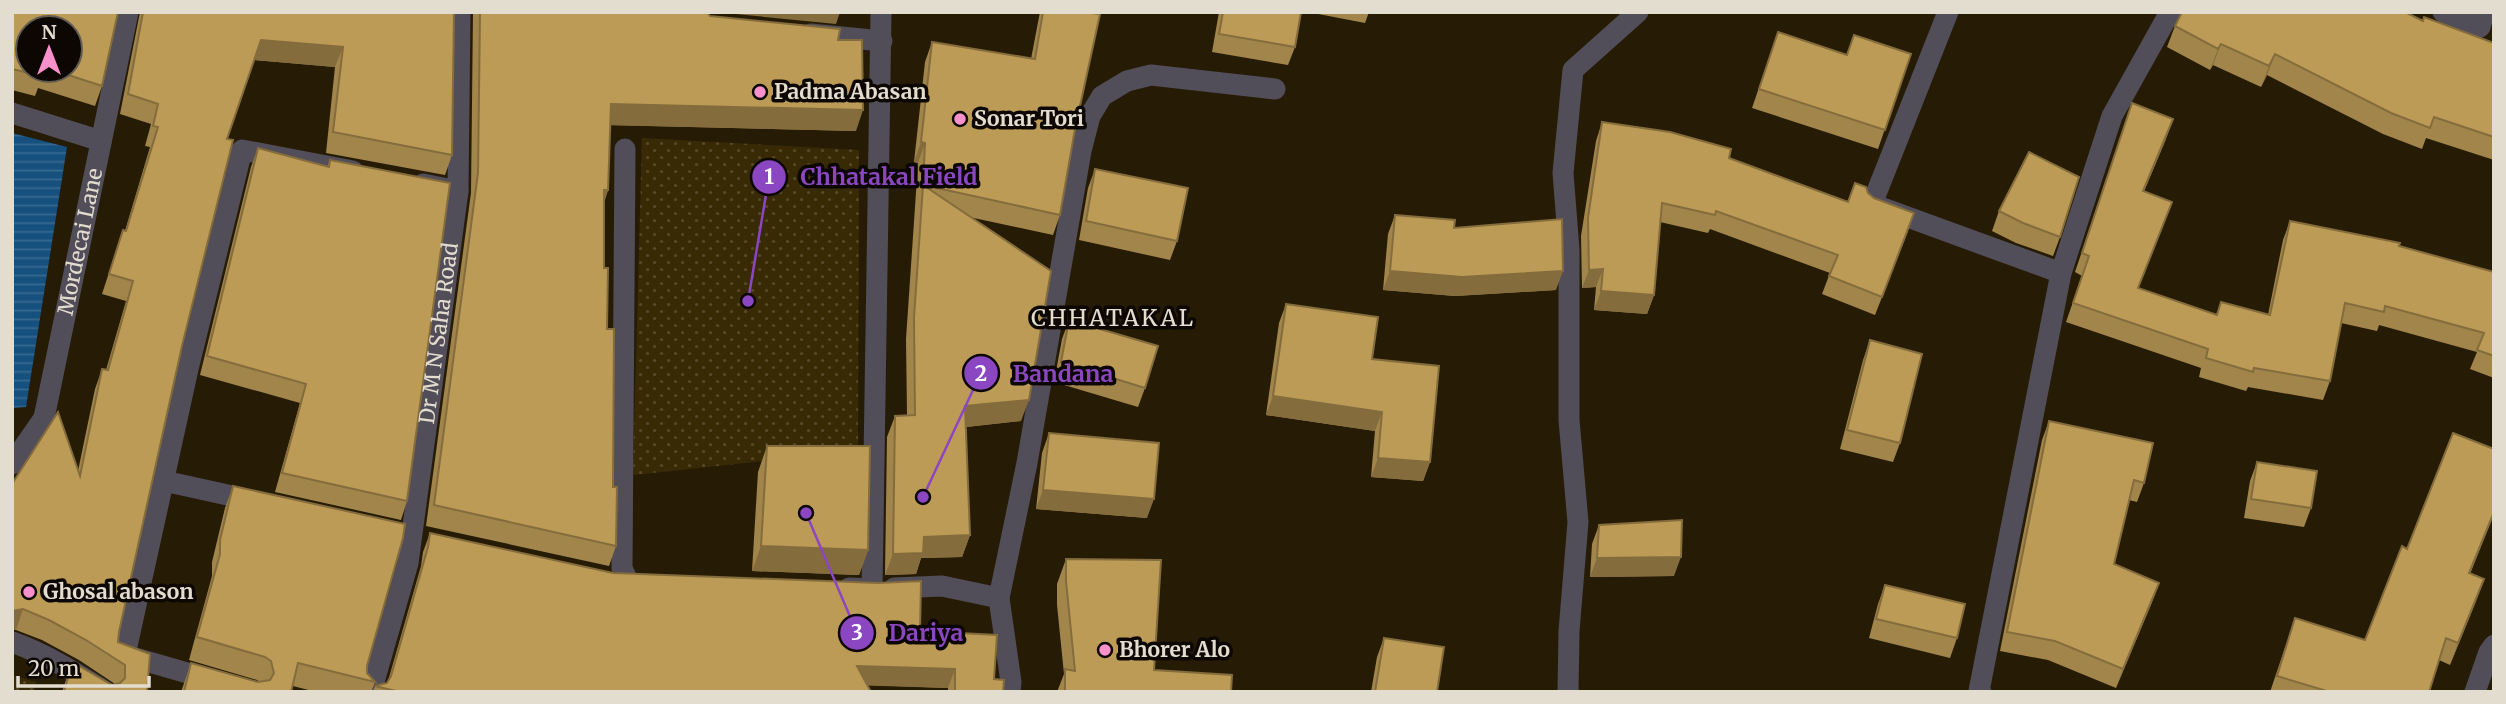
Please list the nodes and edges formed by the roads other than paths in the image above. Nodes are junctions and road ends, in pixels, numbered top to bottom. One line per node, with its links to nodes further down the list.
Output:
1 (128, 12): 13 (street, Mordecai Lane)
2 (460, 12): 17 (street, Dr M N Saha Road)
3 (881, 12): 10 (street)
4 (1638, 12): 35 (street)
5 (1948, 12): 18 (street)
6 (2169, 12): 18 (street)
7 (2443, 12): 8 (street)
8 (2486, 24)
9 (790, 33): 10 (street)
10 (882, 41): 27 (street)
11 (1275, 89): 28 (street)
12 (12, 113): 13 (street)
13 (101, 141): 19 (street, Mordecai Lane)
14 (625, 149): 25 (street)
15 (377, 176): 20 (street)
16 (404, 181): 17 (street)
17 (458, 191): 23 (street, Dr M N Saha Road)
18 (2061, 273): 36 (street)
19 (12, 464)
20 (164, 481): 21 (street); 32 (street)
21 (269, 504)
22 (386, 529): 23 (street)
23 (412, 535): 24 (street); 33 (street, Dr M N Saha Road)
24 (438, 541)
25 (654, 580)
26 (831, 588): 27 (street)
27 (872, 589): 28 (street)
28 (999, 598): 34 (street)
29 (12, 642): 31 (street)
30 (2494, 645): 37 (street)
31 (106, 692)
32 (253, 692)
33 (371, 692)
34 (1010, 692)
35 (1568, 692)
36 (1981, 692)
37 (2475, 692)

